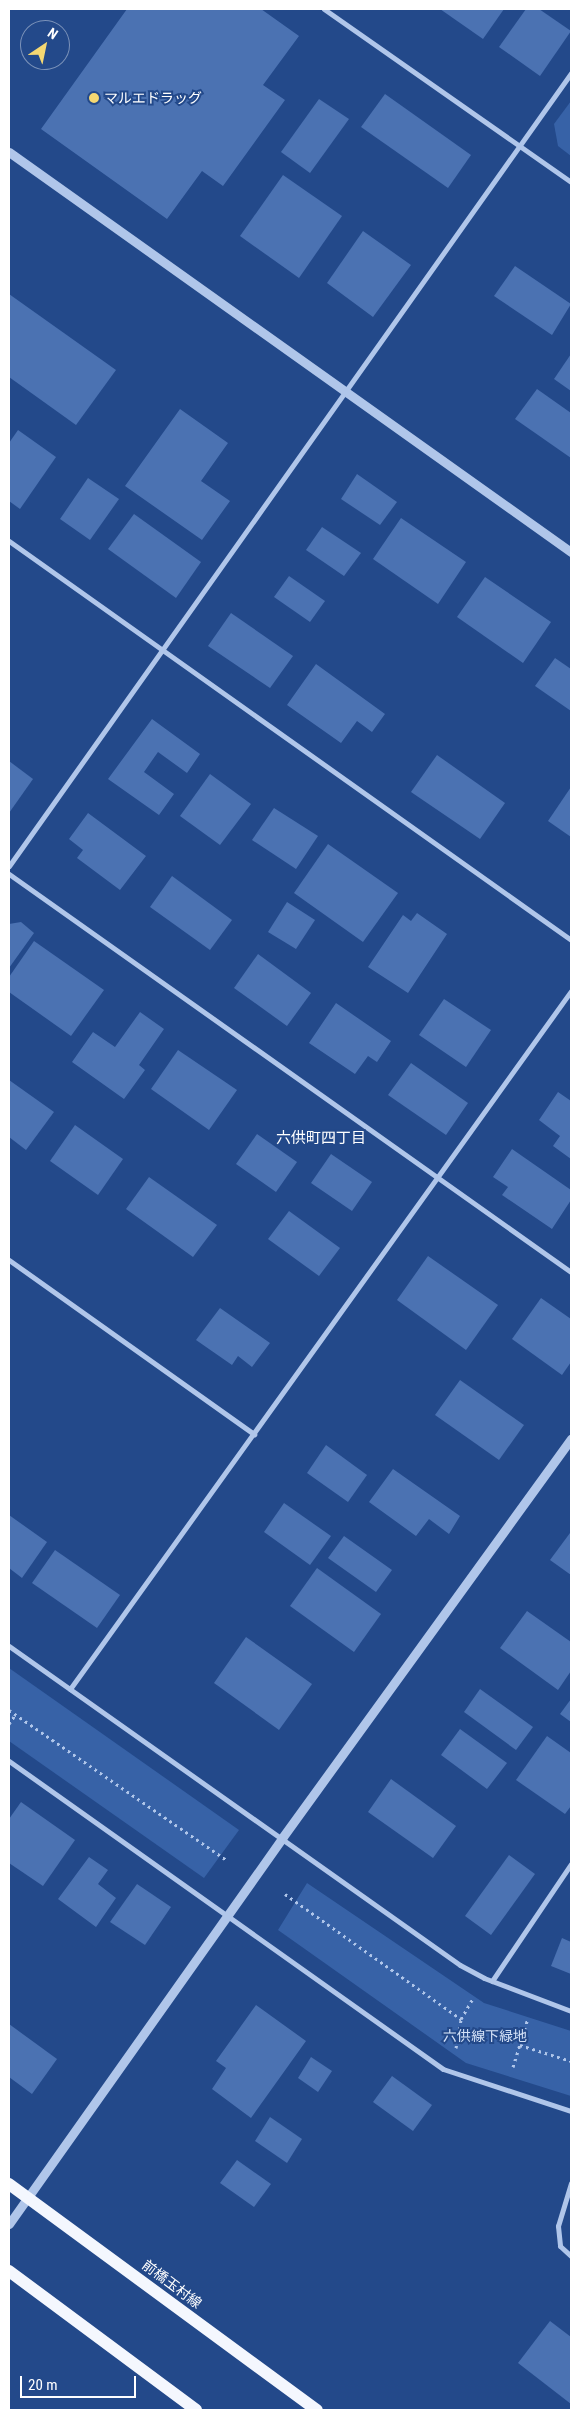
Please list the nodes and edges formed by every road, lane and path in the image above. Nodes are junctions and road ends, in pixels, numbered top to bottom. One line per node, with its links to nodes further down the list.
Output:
1 (324, 9): 3 (street)
2 (571, 73): 3 (street)
3 (520, 146): 5 (street); 6 (street)
4 (9, 152): 6 (street)
5 (571, 182)
6 (345, 391): 8 (street); 9 (street)
7 (9, 541): 9 (street)
8 (571, 552)
9 (162, 649): 10 (street); 12 (street)
10 (9, 866)
11 (9, 874): 14 (street)
12 (571, 940)
13 (571, 991): 14 (street)
14 (438, 1178): 16 (street); 17 (street)
15 (9, 1260): 17 (street)
16 (571, 1272)
17 (254, 1434): 20 (street)
18 (571, 1439): 25 (street)
19 (9, 1646): 20 (street)
20 (70, 1689): 25 (street)
21 (9, 1710): 22 (path)
22 (15, 1715): 23 (path); 26 (path)
23 (9, 1724)
24 (9, 1761): 29 (street)
25 (282, 1838): 29 (street); 30 (street)
26 (228, 1861)
27 (571, 1864): 31 (street)
28 (285, 1894): 34 (path)
29 (226, 1915): 37 (street); 42 (street)
30 (484, 1978): 31 (street); 34 (path)
31 (492, 1981): 32 (street)
32 (534, 1999): 33 (street); 35 (path)
33 (571, 2011)
34 (461, 2019): 37 (path)
35 (520, 2045): 36 (path); 38 (path)
36 (571, 2061)
37 (451, 2072): 38 (street)
38 (506, 2090): 39 (street)
39 (571, 2111)
40 (9, 2184): 42 (main road, 前橋玉村線)
41 (571, 2184): 44 (street)
42 (28, 2199): 43 (street); 47 (main road, 前橋玉村線)
43 (9, 2224)
44 (571, 2256)
45 (9, 2271): 46 (main road)
46 (196, 2410)
47 (317, 2410)

